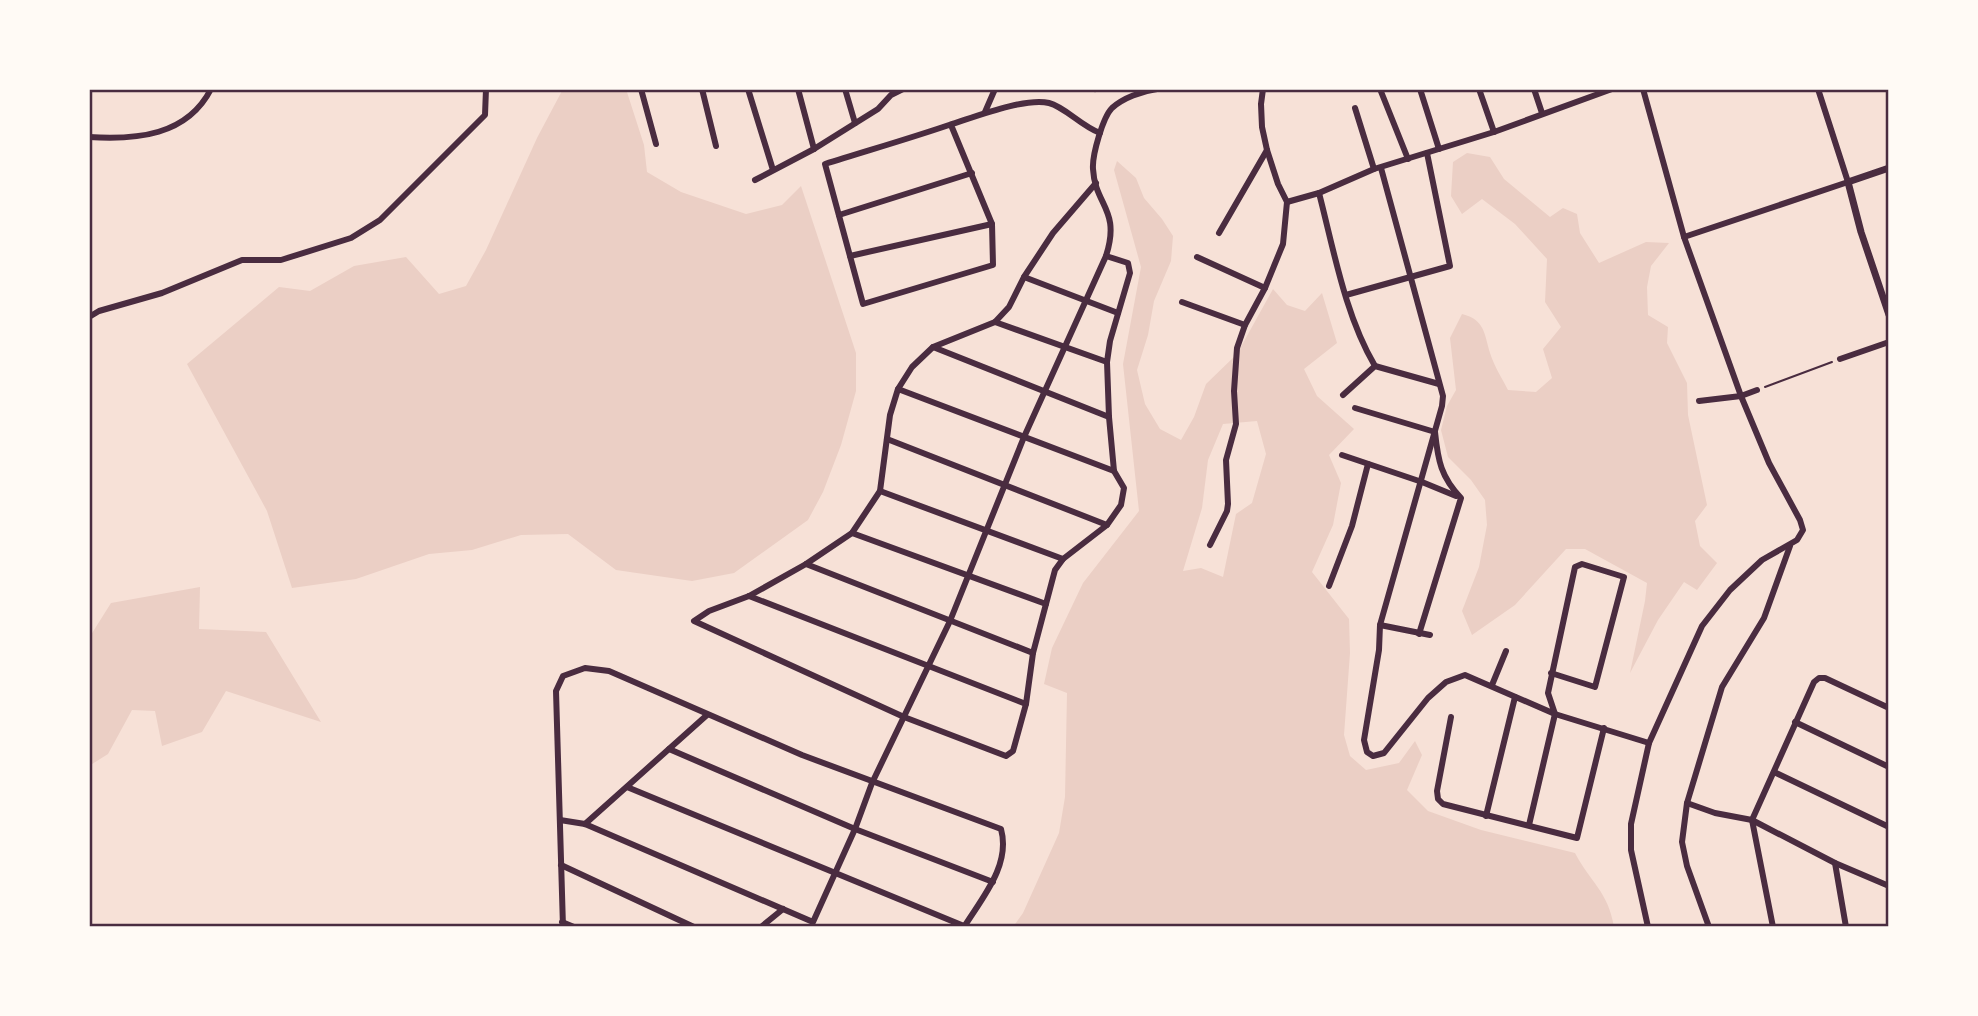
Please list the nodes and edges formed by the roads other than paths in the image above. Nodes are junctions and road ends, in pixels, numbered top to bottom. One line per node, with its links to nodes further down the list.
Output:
1 (211, 89): 31 (street)
2 (486, 89): 62 (street)
3 (641, 89): 32 (street)
4 (702, 89): 33 (street)
5 (748, 89): 41 (street)
6 (798, 89): 34 (street)
7 (845, 89): 27 (street)
8 (903, 89): 20 (street)
9 (995, 89): 25 (street)
10 (1157, 89): 30 (street)
11 (1263, 89): 36 (street)
12 (1380, 89): 38 (street)
13 (1420, 89): 35 (street)
14 (1479, 89): 29 (street)
15 (1534, 89): 26 (street)
16 (1582, 89): 21 (street)
17 (1612, 89): 21 (street)
18 (1643, 89): 51 (street)
19 (1818, 89): 44 (street)
20 (890, 92): 24 (street)
21 (1584, 99): 26 (street)
22 (875, 100): 24 (street)
23 (1355, 108): 40 (street)
24 (878, 109): 27 (street)
25 (985, 113): 28 (street); 30 (street)
26 (1542, 113): 29 (street)
27 (855, 123): 34 (street)
28 (951, 125): 42 (street); 48 (street)
29 (1494, 132): 35 (street)
30 (1100, 133): 45 (street)
31 (89, 137)
32 (656, 144)
33 (716, 146)
34 (814, 149): 41 (street)
35 (1439, 149): 37 (street)
36 (1267, 150): 47 (street); 50 (street)
37 (1427, 153): 38 (street); 55 (street)
38 (1408, 159): 40 (street)
39 (1889, 168): 44 (street)
40 (1377, 169): 46 (street); 55 (street)
41 (773, 170): 43 (street)
42 (972, 173): 48 (street); 49 (street)
43 (755, 180)
44 (1848, 182): 51 (street); 64 (street)
45 (1096, 183): 53 (street); 56 (street)
46 (1319, 193): 47 (street); 58 (street)
47 (1287, 202): 57 (street)
48 (839, 215): 52 (street)
49 (992, 224): 52 (street); 52 (street)
50 (1219, 233)
51 (1684, 237): 79 (street)
52 (850, 256)
53 (1106, 256): 59 (street); 63 (street)
54 (1197, 257): 57 (street)
55 (1410, 276): 58 (street); 74 (street)
56 (1024, 277): 59 (street); 66 (street)
57 (1265, 288): 67 (street)
58 (1346, 295): 73 (street)
59 (1085, 301): 63 (street); 70 (street)
60 (1182, 302): 67 (street)
61 (89, 308): 62 (street)
62 (99, 311): 65 (street)
63 (1118, 313): 72 (street)
64 (1889, 315)
65 (89, 317)
66 (995, 321): 69 (street); 70 (street)
67 (1245, 325): 96 (street)
68 (1889, 342): 71 (street)
69 (933, 347): 75 (street); 77 (street)
70 (1063, 347): 72 (street); 77 (street)
71 (1840, 359)
72 (1107, 362): 82 (street)
73 (1375, 366): 74 (street); 78 (street)
74 (1439, 384): 83 (street)
75 (898, 389): 84 (street); 85 (street)
76 (1757, 390): 79 (street)
77 (1044, 391): 82 (street); 84 (street)
78 (1343, 396)
79 (1741, 396): 80 (street); 97 (street)
80 (1699, 401)
81 (1355, 408): 83 (street)
82 (1109, 417): 88 (street)
83 (1435, 432): 89 (street); 92 (street)
84 (1024, 437): 88 (street); 90 (street)
85 (887, 439): 90 (street); 91 (street)
86 (1342, 455): 87 (street)
87 (1368, 464): 89 (street); 101 (street)
88 (1114, 471): 93 (street)
89 (1422, 482): 92 (street); 105 (street)
90 (1004, 484): 93 (street); 94 (street)
91 (880, 491): 94 (street); 95 (street)
92 (1461, 498): 106 (street)
93 (1108, 525): 98 (street)
94 (987, 530): 98 (street); 100 (street)
95 (852, 533): 99 (street); 100 (street)
96 (1210, 545)
97 (1790, 545): 122 (street); 128 (street)
98 (1063, 559): 103 (street)
99 (806, 564): 102 (street); 104 (street)
100 (969, 576): 103 (street); 104 (street)
101 (1329, 586)
102 (749, 596): 110 (street); 118 (street)
103 (1046, 604): 109 (street)
104 (950, 621): 109 (street); 110 (street)
105 (1380, 625): 106 (street); 112 (street)
106 (1419, 634): 107 (street)
107 (1430, 635)
108 (1506, 651): 112 (street)
109 (1033, 653): 114 (street)
110 (929, 665): 114 (street); 118 (street)
111 (1550, 673): 111 (street); 116 (street)
112 (1492, 685): 113 (street)
113 (1515, 697): 116 (street); 129 (street)
114 (1026, 704): 118 (street)
115 (1889, 708): 120 (street)
116 (1555, 714): 121 (street); 133 (street)
117 (707, 715): 123 (street); 126 (street); 130 (street)
118 (904, 717): 126 (street)
119 (1451, 717): 129 (street)
120 (1795, 722): 124 (street); 125 (street)
121 (1604, 728): 122 (street); 133 (street)
122 (1650, 743): 147 (street)
123 (669, 749): 127 (street); 135 (street)
124 (1889, 767)
125 (1774, 772): 131 (street); 134 (street)
126 (872, 783): 135 (street); 139 (street)
127 (627, 787): 132 (street); 138 (street)
128 (1687, 803): 131 (street); 148 (street)
129 (1486, 816): 133 (street)
130 (560, 820): 132 (street); 137 (street)
131 (1752, 820): 136 (street); 149 (street)
132 (585, 824): 141 (street)
133 (1529, 825)
134 (1889, 827)
135 (855, 829): 138 (street); 139 (street)
136 (1835, 863): 140 (street); 150 (street)
137 (561, 865): 142 (street); 145 (street)
138 (835, 873): 141 (street); 143 (street)
139 (992, 882): 143 (street)
140 (1889, 886)
141 (783, 909): 146 (street)
142 (563, 924): 144 (street)
143 (964, 926)
144 (574, 927)
145 (694, 927)
146 (761, 927)
147 (1648, 927)
148 (1709, 927)
149 (1773, 927)
150 (1846, 927)

